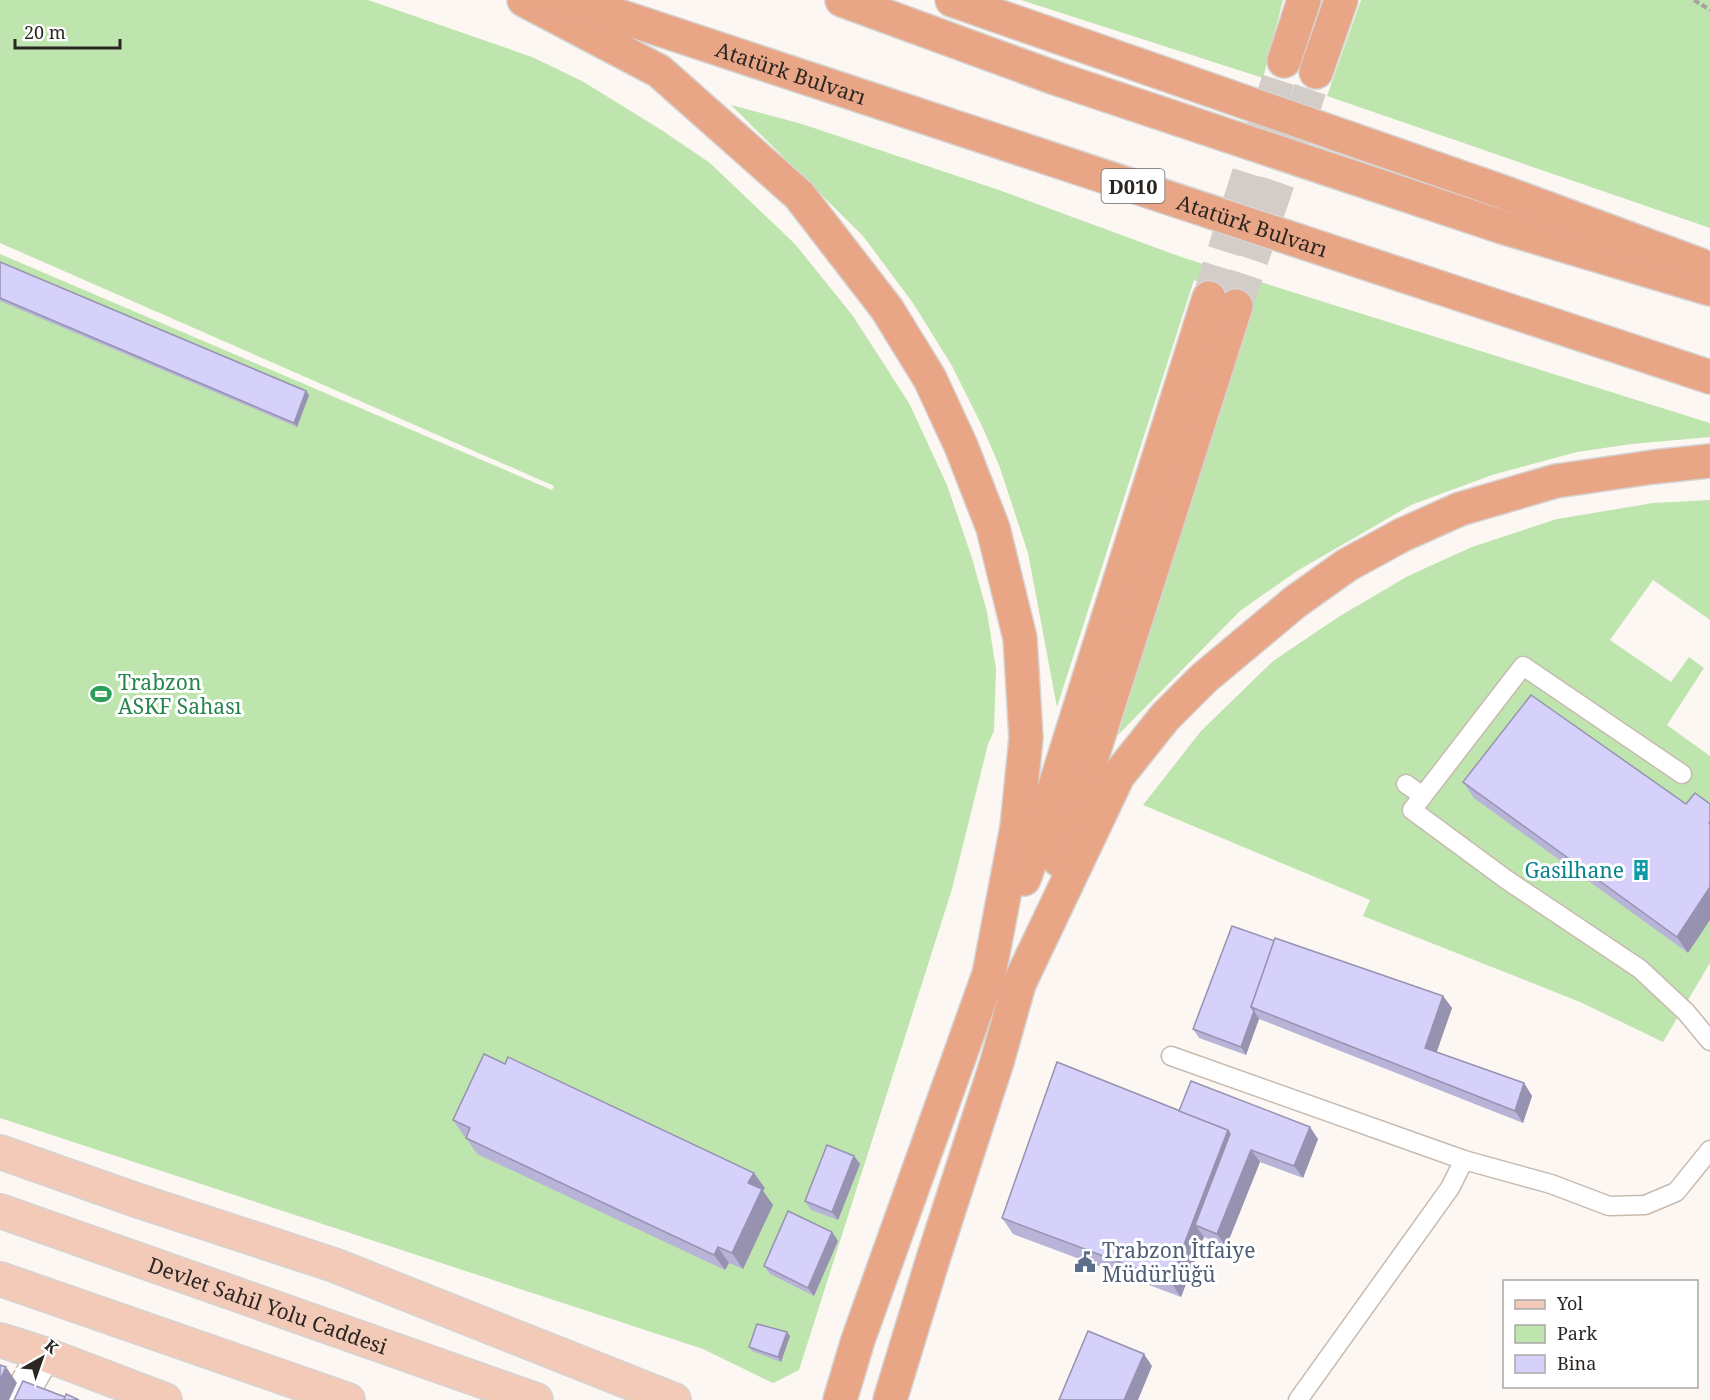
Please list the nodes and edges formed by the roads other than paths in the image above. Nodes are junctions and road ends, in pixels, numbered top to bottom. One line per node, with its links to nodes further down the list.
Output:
1 (524, 0): 17 (highway)
2 (554, 0): 12 (highway, Atatürk Bulvarı / D010)
3 (842, 0): 10 (highway)
4 (952, 0): 9 (highway)
5 (1304, 0): 7 (highway)
6 (1341, 0): 8 (highway)
7 (1284, 61)
8 (1316, 72)
9 (1710, 269)
10 (1710, 289)
11 (1223, 302): 17 (highway)
12 (1710, 377)
13 (1710, 461): 17 (highway)
14 (1682, 774): 16 (lane)
15 (1406, 784): 16 (lane)
16 (1423, 796): 18 (lane)
17 (1004, 979): 32 (highway); 33 (highway)
18 (1710, 1041)
19 (1171, 1056): 22 (lane)
20 (1710, 1150): 22 (lane)
21 (0, 1152): 31 (main road)
22 (1464, 1160): 34 (lane)
23 (0, 1211): 30 (main road, Devlet Sahil Yolu Caddesi)
24 (0, 1279): 29 (main road)
25 (0, 1340): 26 (main road)
26 (44, 1354): 27 (street); 28 (main road)
27 (18, 1400)
28 (165, 1400)
29 (348, 1400)
30 (536, 1400)
31 (674, 1400)
32 (840, 1400)
33 (890, 1400)
34 (1298, 1400)

